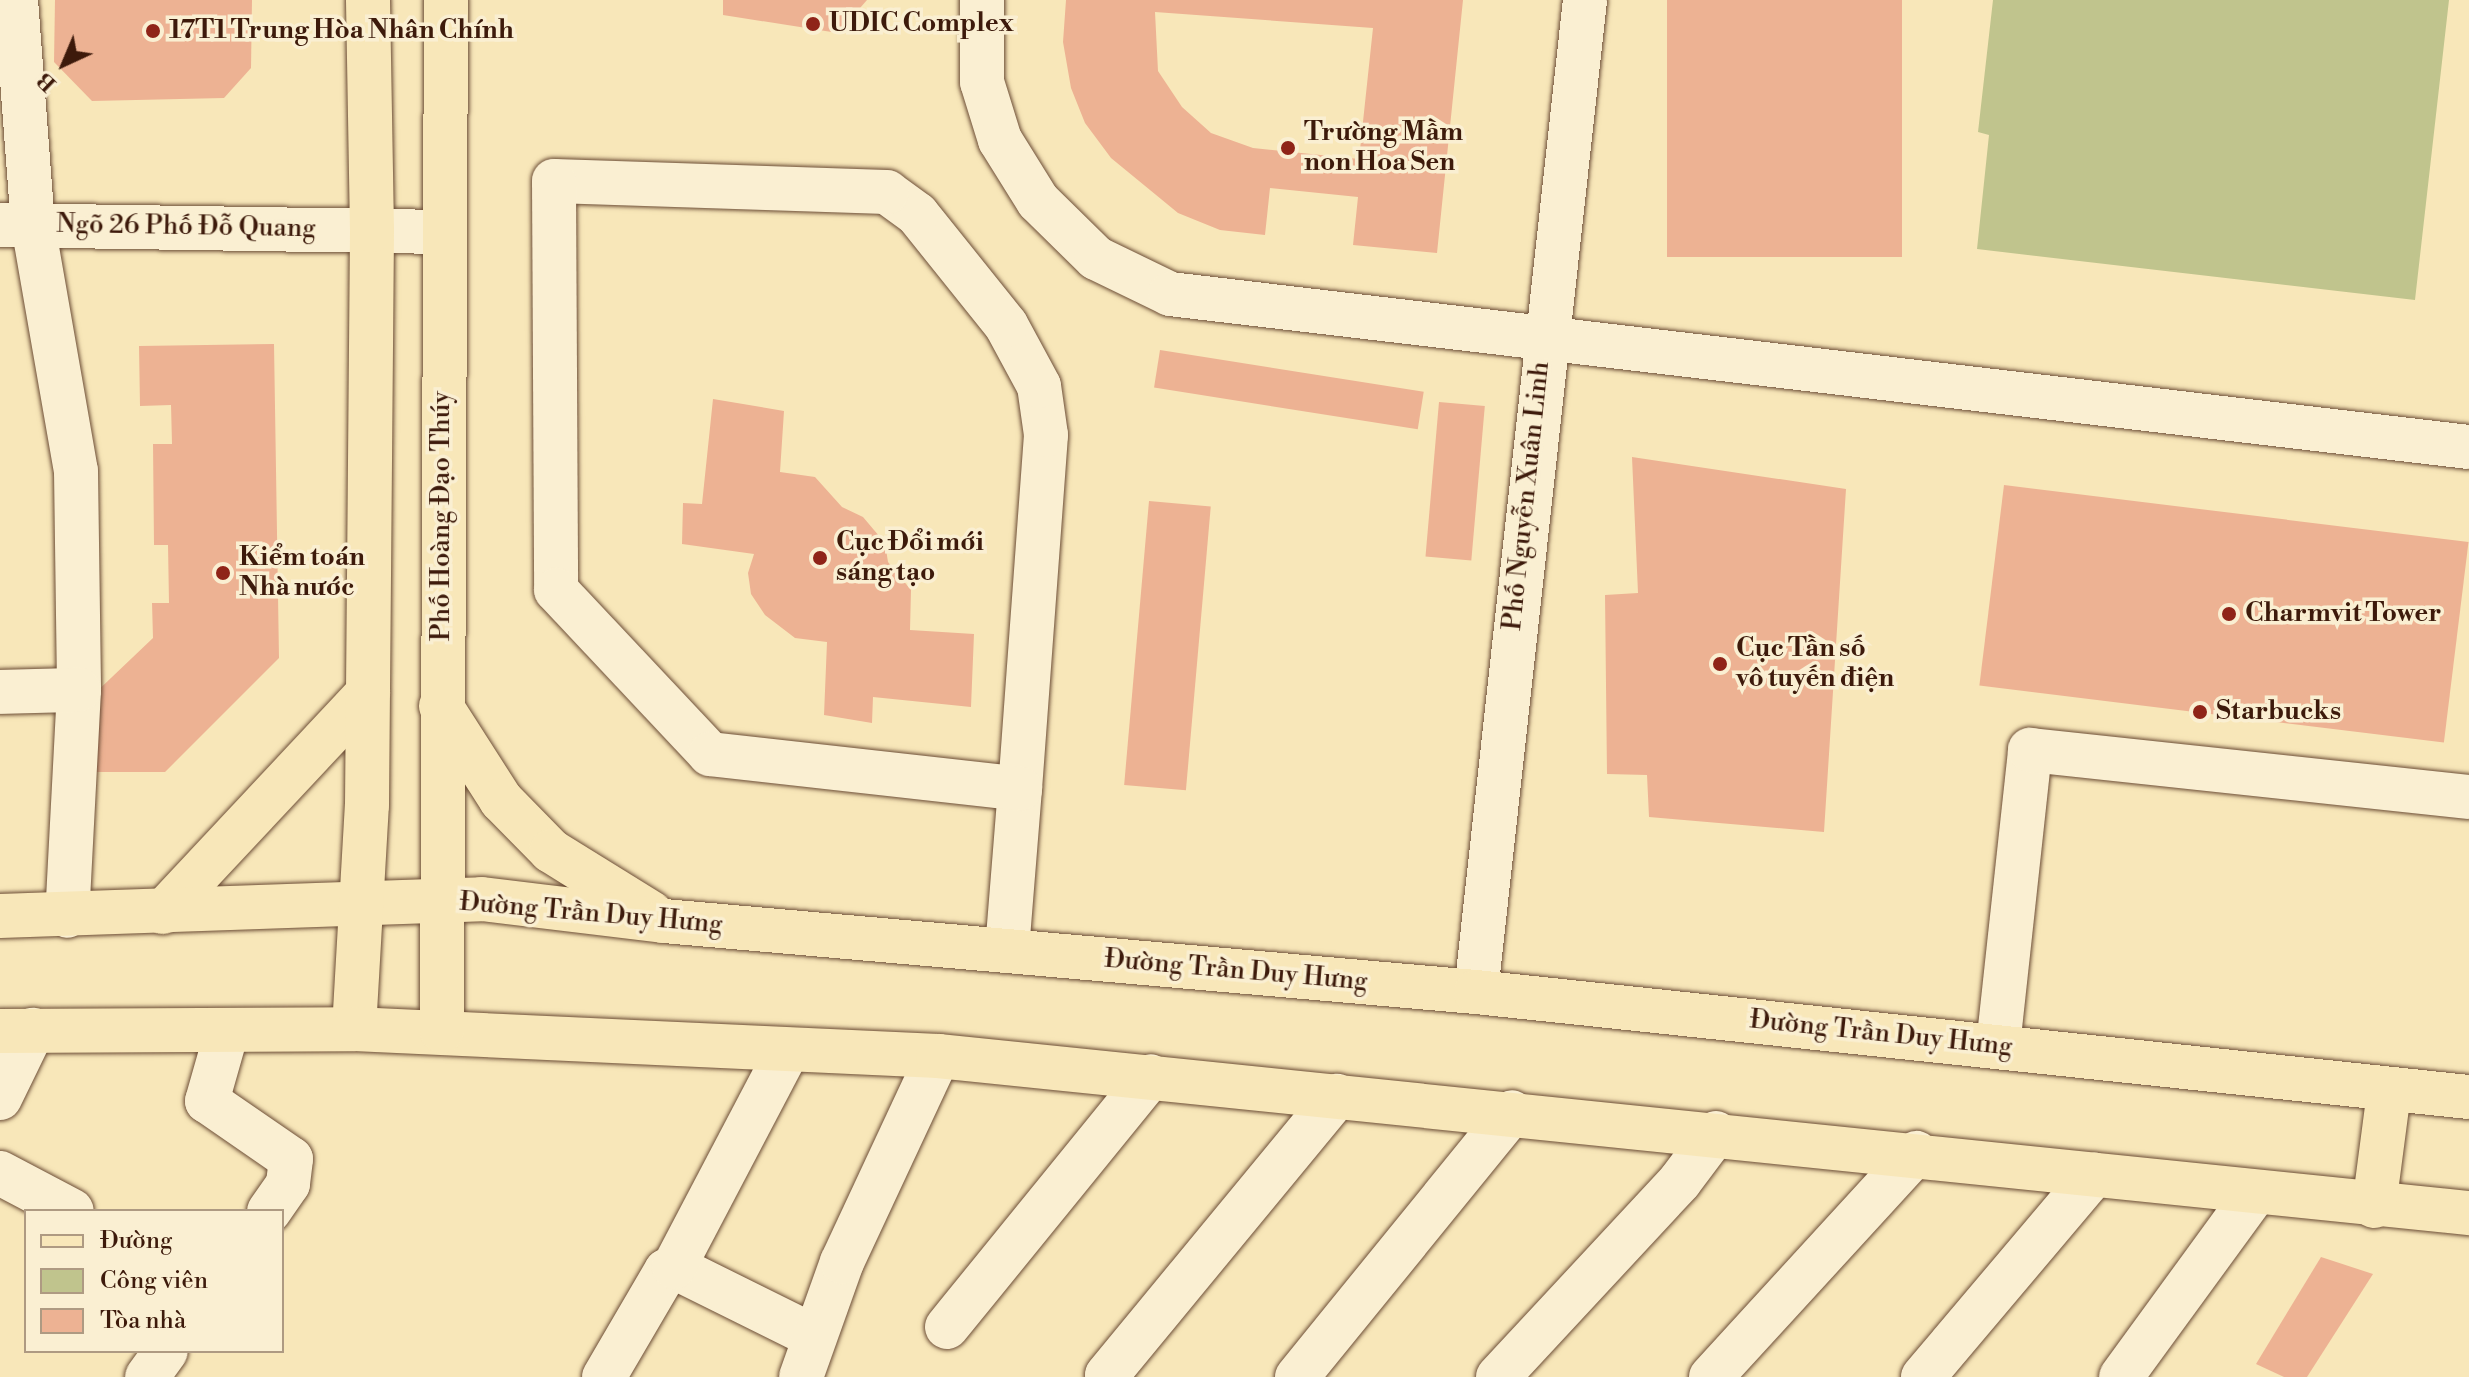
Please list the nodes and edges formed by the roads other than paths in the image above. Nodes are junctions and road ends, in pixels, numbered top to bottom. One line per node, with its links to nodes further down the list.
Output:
1 (16, 0): 6 (street)
2 (368, 0): 8 (main road)
3 (446, 0): 9 (main road, Phố Hoàng Đạo Thúy)
4 (982, 0): 10 (street)
5 (1585, 0): 10 (street, Phố Nguyễn Xuân Linh)
6 (9, 79): 7 (street)
7 (16, 225): 8 (street, Ngõ 26 Phố Đỗ Quang); 12 (street)
8 (372, 230): 9 (street, Ngõ 26 Phố Đỗ Quang); 14 (main road)
9 (444, 232): 15 (main road, Phố Hoàng Đạo Thúy)
10 (1544, 335): 11 (street); 25 (street, Phố Nguyễn Xuân Linh)
11 (2469, 447)
12 (79, 690): 13 (street); 22 (street)
13 (0, 692)
14 (368, 693): 19 (main road); 20 (main road)
15 (441, 706): 18 (main road, Phố Hoàng Đạo Thúy); 23 (main road)
16 (1020, 789): 16 (street); 24 (street)
17 (2469, 797): 30 (street)
18 (445, 901): 19 (main road, Đường Trần Duy Hưng); 23 (main road, Đường Trần Duy Hưng); 29 (main road, Phố Hoàng Đạo Thúy)
19 (360, 903): 20 (main road, Đường Trần Duy Hưng); 26 (main road)
20 (163, 912): 22 (main road, Đường Trần Duy Hưng)
21 (0, 916): 22 (main road, Đường Trần Duy Hưng)
22 (67, 916)
23 (664, 921): 24 (main road, Đường Trần Duy Hưng)
24 (1007, 950): 25 (main road, Đường Trần Duy Hưng)
25 (1476, 992): 30 (main road, Đường Trần Duy Hưng)
26 (354, 1029): 28 (main road); 29 (main road)
27 (16, 1030): 28 (main road); 37 (street)
28 (227, 1031): 46 (street)
29 (442, 1031): 31 (main road)
30 (1998, 1046): 34 (main road, Đường Trần Duy Hưng)
31 (788, 1050): 32 (main road); 48 (street)
32 (938, 1056): 33 (main road); 51 (street)
33 (1151, 1076): 35 (main road); 49 (street)
34 (2389, 1092): 36 (main road, Đường Trần Duy Hưng); 44 (main road)
35 (1337, 1096): 38 (main road); 52 (street)
36 (2469, 1097)
37 (0, 1098)
38 (1512, 1112): 39 (main road); 55 (street)
39 (1716, 1133): 40 (main road); 56 (street)
40 (1916, 1153): 42 (main road); 57 (street)
41 (0, 1173): 45 (street)
42 (2094, 1175): 43 (main road); 58 (street)
43 (2255, 1193): 44 (main road); 59 (street)
44 (2374, 1206): 47 (main road)
45 (68, 1209)
46 (270, 1209)
47 (2469, 1213)
48 (674, 1267): 51 (street); 54 (street)
49 (947, 1327)
50 (165, 1353): 53 (street)
51 (808, 1357)
52 (1109, 1376)
53 (147, 1377)
54 (604, 1377)
55 (1297, 1377)
56 (1498, 1377)
57 (1711, 1377)
58 (1923, 1377)
59 (2121, 1377)

